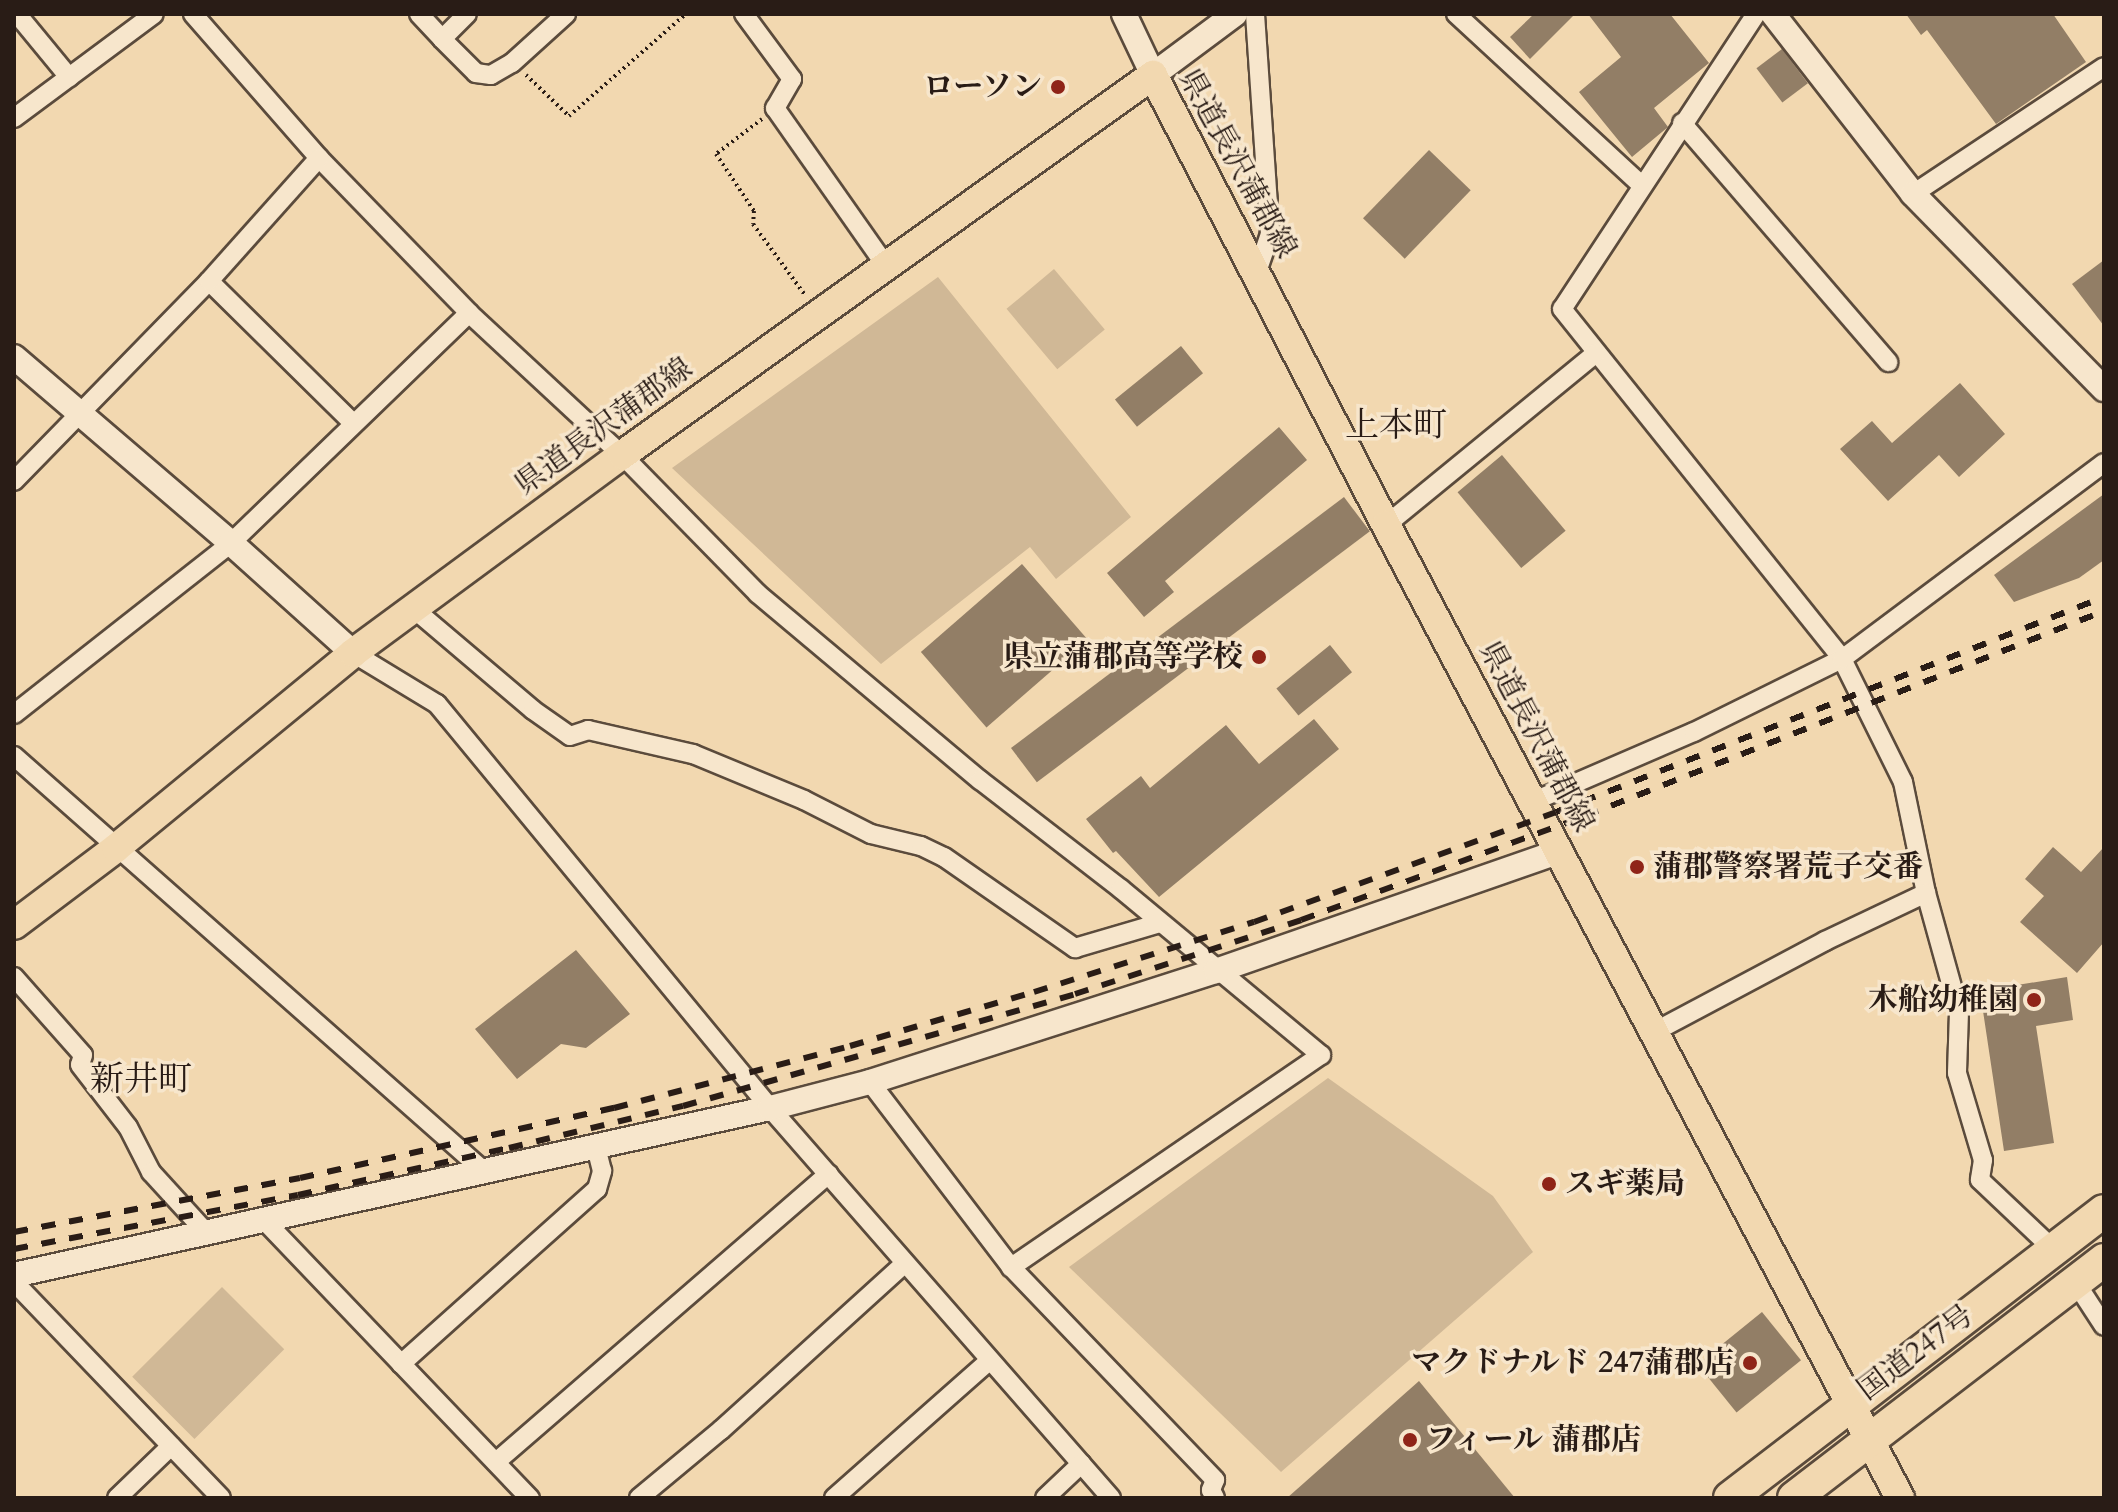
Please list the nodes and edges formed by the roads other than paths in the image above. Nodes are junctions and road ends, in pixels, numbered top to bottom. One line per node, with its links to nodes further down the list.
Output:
1 (17, 14): 17 (street)
2 (154, 14): 17 (street)
3 (193, 14): 20 (street)
4 (419, 14): 14 (street)
5 (467, 14): 14 (street)
6 (566, 14): 14 (street)
7 (744, 14): 23 (street)
8 (1124, 14): 16 (street)
9 (1235, 14): 16 (street)
10 (1255, 14): 24 (street)
11 (1456, 14): 21 (street)
12 (1756, 14): 19 (street)
13 (1773, 14): 22 (street)
14 (442, 39)
15 (2104, 67): 22 (street)
16 (1153, 75): 23 (main road, 県道長沢蒲郡線); 24 (main road, 県道長沢蒲郡線)
17 (69, 77): 18 (street)
18 (14, 118)
19 (1682, 123): 21 (street); 29 (street)
20 (319, 158): 25 (street); 26 (street)
21 (1641, 185): 27 (street)
22 (1913, 194): 30 (street)
23 (886, 266): 33 (main road, 県道長沢蒲郡線)
24 (1257, 272): 36 (main road, 県道長沢蒲郡線)
25 (209, 281): 31 (street); 32 (street)
26 (469, 313): 32 (street); 33 (street)
27 (1595, 354): 36 (street); 40 (street)
28 (14, 357): 31 (street)
29 (1888, 362)
30 (2104, 389)
31 (79, 414): 35 (street); 37 (street)
32 (353, 423): 37 (street)
33 (622, 455): 38 (main road, 県道長沢蒲郡線); 47 (street)
34 (2104, 463): 40 (street)
35 (14, 481)
36 (1386, 525): 43 (main road, 県道長沢蒲郡線)
37 (231, 543): 39 (street); 41 (street)
38 (414, 609): 39 (main road, 県道長沢蒲郡線); 47 (street)
39 (353, 653): 44 (main road, 県道長沢蒲郡線); 53 (street)
40 (1842, 659): 43 (street); 46 (street)
41 (14, 714)
42 (14, 756): 44 (street)
43 (1532, 802): 45 (main road, 県道長沢蒲郡線)
44 (116, 848): 48 (main road, 県道長沢蒲郡線); 55 (street)
45 (1558, 852): 49 (street); 51 (main road, 県道長沢蒲郡線)
46 (1926, 893): 51 (street); 60 (street)
47 (1160, 923): 49 (street)
48 (14, 925)
49 (1216, 971): 52 (street); 63 (street)
50 (14, 977): 59 (street)
51 (1654, 1032): 70 (main road, 県道長沢蒲郡線)
52 (870, 1082): 53 (street); 63 (street)
53 (770, 1108): 54 (street); 56 (street)
54 (596, 1147): 55 (street); 69 (street)
55 (485, 1172): 58 (street)
56 (828, 1174): 62 (street); 73 (street)
57 (2104, 1211): 60 (highway, 国道247号)
58 (262, 1218): 59 (street); 69 (street)
59 (204, 1230): 64 (street)
60 (2053, 1249): 70 (highway, 国道247号)
61 (2104, 1260): 66 (highway, 国道247号)
62 (905, 1263): 68 (street); 78 (street)
63 (1011, 1267): 82 (street)
64 (14, 1275)
65 (14, 1282): 72 (street)
66 (2076, 1283): 67 (street); 71 (highway, 国道247号)
67 (2104, 1326)
68 (990, 1360): 74 (street); 79 (street)
69 (401, 1364): 73 (street)
70 (1851, 1403): 71 (main road, 県道長沢蒲郡線); 83 (highway, 国道247号)
71 (1868, 1440): 84 (highway, 国道247号); 85 (main road, 県道長沢蒲郡線)
72 (171, 1446): 75 (street); 76 (street)
73 (496, 1462): 77 (street)
74 (1081, 1464): 80 (street); 81 (street)
75 (117, 1498)
76 (221, 1498)
77 (530, 1498)
78 (639, 1498)
79 (834, 1498)
80 (1045, 1498)
81 (1111, 1498)
82 (1215, 1498)
83 (1730, 1498)
84 (1794, 1498)
85 (1900, 1498)

